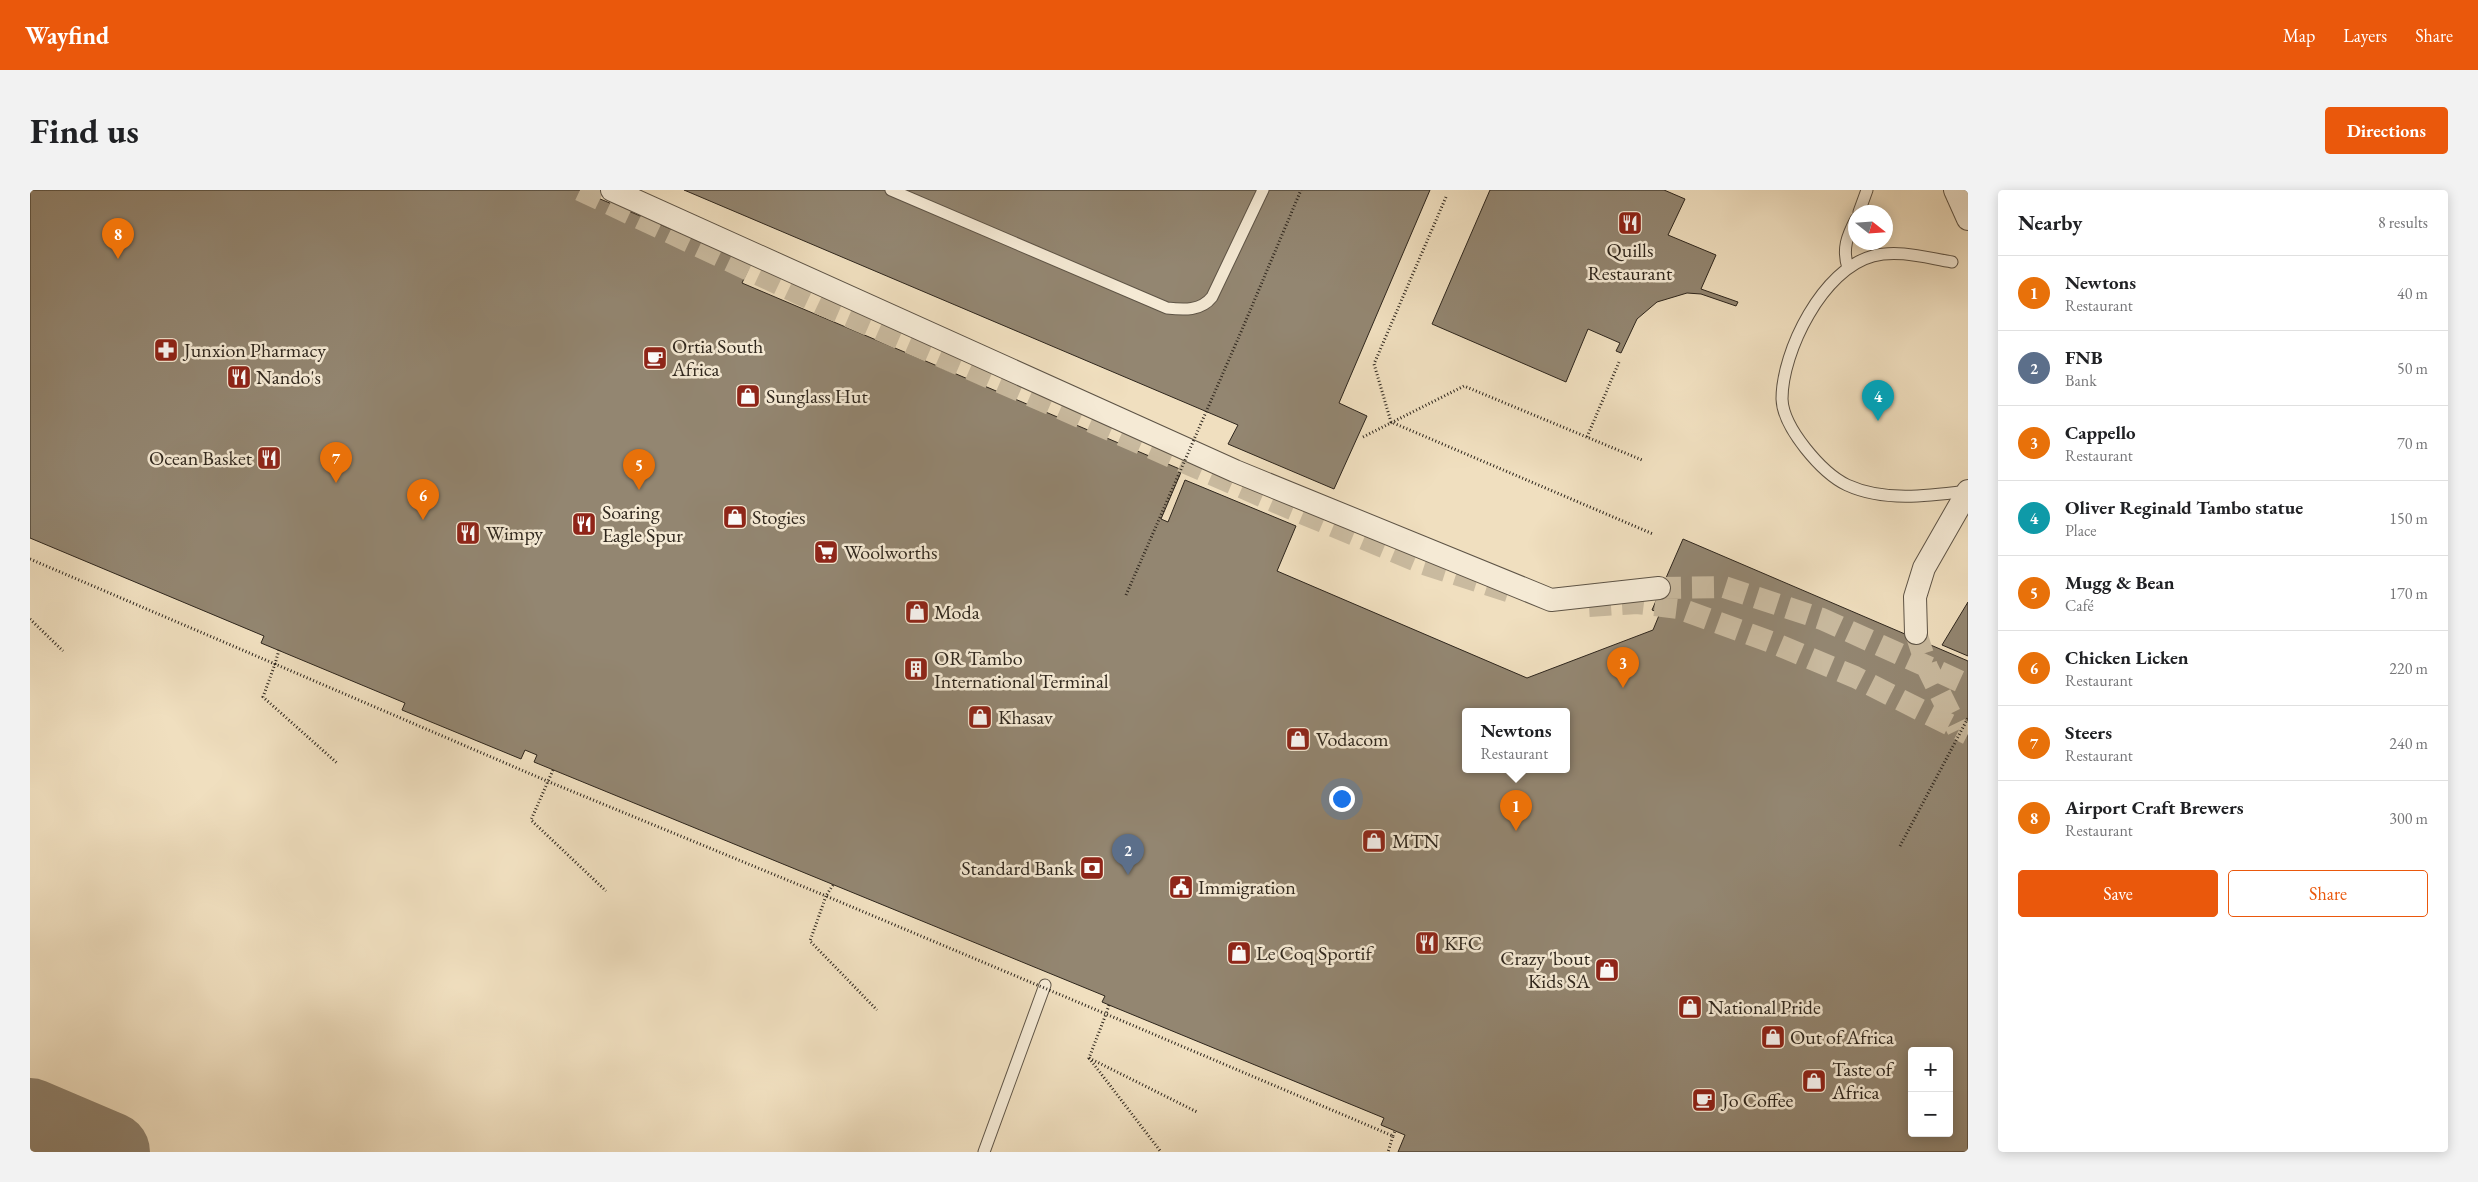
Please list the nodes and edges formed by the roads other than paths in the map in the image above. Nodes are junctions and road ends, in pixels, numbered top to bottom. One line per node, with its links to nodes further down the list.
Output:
1 (612, 190): 12 (street)
2 (891, 190): 3 (lane)
3 (1263, 190)
4 (1867, 190): 6 (lane)
5 (1955, 190): 7 (street)
6 (1862, 205)
7 (1968, 219)
8 (1848, 238): 10 (lane)
9 (1952, 262): 10 (lane)
10 (1848, 268): 11 (lane)
11 (1968, 491): 13 (street)
12 (1659, 588)
13 (1916, 633)
14 (1045, 984): 15 (lane)
15 (984, 1152)

